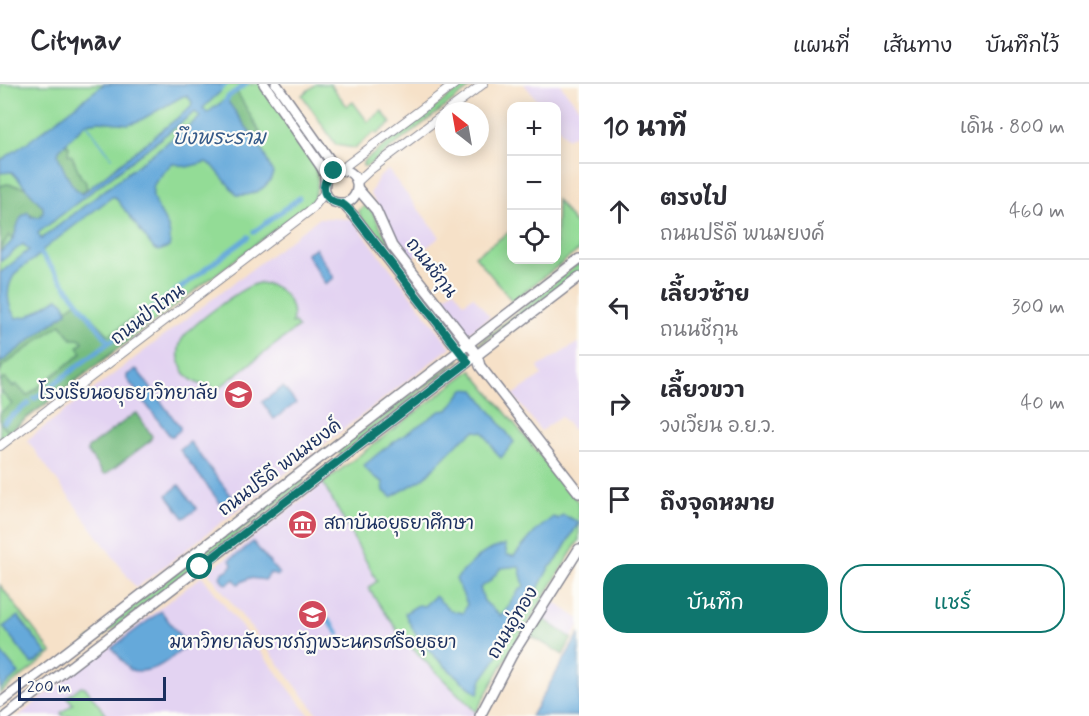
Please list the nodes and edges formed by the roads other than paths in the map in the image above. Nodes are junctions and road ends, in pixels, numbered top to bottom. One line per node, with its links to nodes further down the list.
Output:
1 (264, 84): 8 (main road)
2 (276, 84): 7 (main road)
3 (455, 84): 7 (street)
4 (483, 84): 5 (street)
5 (459, 102)
6 (435, 120): 9 (street)
7 (338, 170): 8 (main road); 9 (main road)
8 (326, 179): 10 (main road)
9 (357, 186): 11 (main road); 15 (main road, ถนนชีกุน)
10 (325, 192): 11 (main road); 12 (street, ถนนป่าโทน)
11 (337, 202): 12 (street, ถนนป่าโทน); 16 (main road, ถนนชีกุน)
12 (314, 207): 20 (street, ถนนป่าโทน)
13 (579, 260): 15 (main road, ถนนปรีดี พนมยงค์)
14 (579, 277): 17 (main road, ถนนปรีดี พนมยงค์)
15 (469, 344): 16 (main road, ถนนปรีดี พนมยงค์); 17 (main road, ถนนชีกุน)
16 (460, 351): 18 (main road, ถนนชีกุน); 21 (main road, ถนนปรีดี พนมยงค์)
17 (477, 355): 18 (main road, ถนนปรีดี พนมยงค์); 19 (main road, ถนนชีกุน)
18 (468, 362): 19 (main road); 22 (main road, ถนนปรีดี พนมยงค์)
19 (480, 366): 25 (main road, ถนนชีกุน)
20 (0, 446)
21 (333, 448): 22 (main road); 23 (main road, ถนนปรีดี พนมยงค์)
22 (341, 459): 24 (main road, ถนนปรีดี พนมยงค์)
23 (299, 474): 24 (main road); 27 (main road, ถนนปรีดี พนมยงค์)
24 (308, 485): 28 (main road, ถนนปรีดี พนมยงค์)
25 (579, 493)
26 (579, 549): 33 (main road, ถนนอู่ทอง)
27 (82, 640): 28 (main road); 29 (main road, ถนนปรีดี พนมยงค์)
28 (91, 651): 30 (main road, ถนนปรีดี พนมยงค์)
29 (30, 680): 30 (main road); 31 (main road, ถนนปรีดี พนมยงค์)
30 (38, 692): 32 (main road, ถนนปรีดี พนมยงค์)
31 (0, 703)
32 (6, 716)
33 (480, 716)

